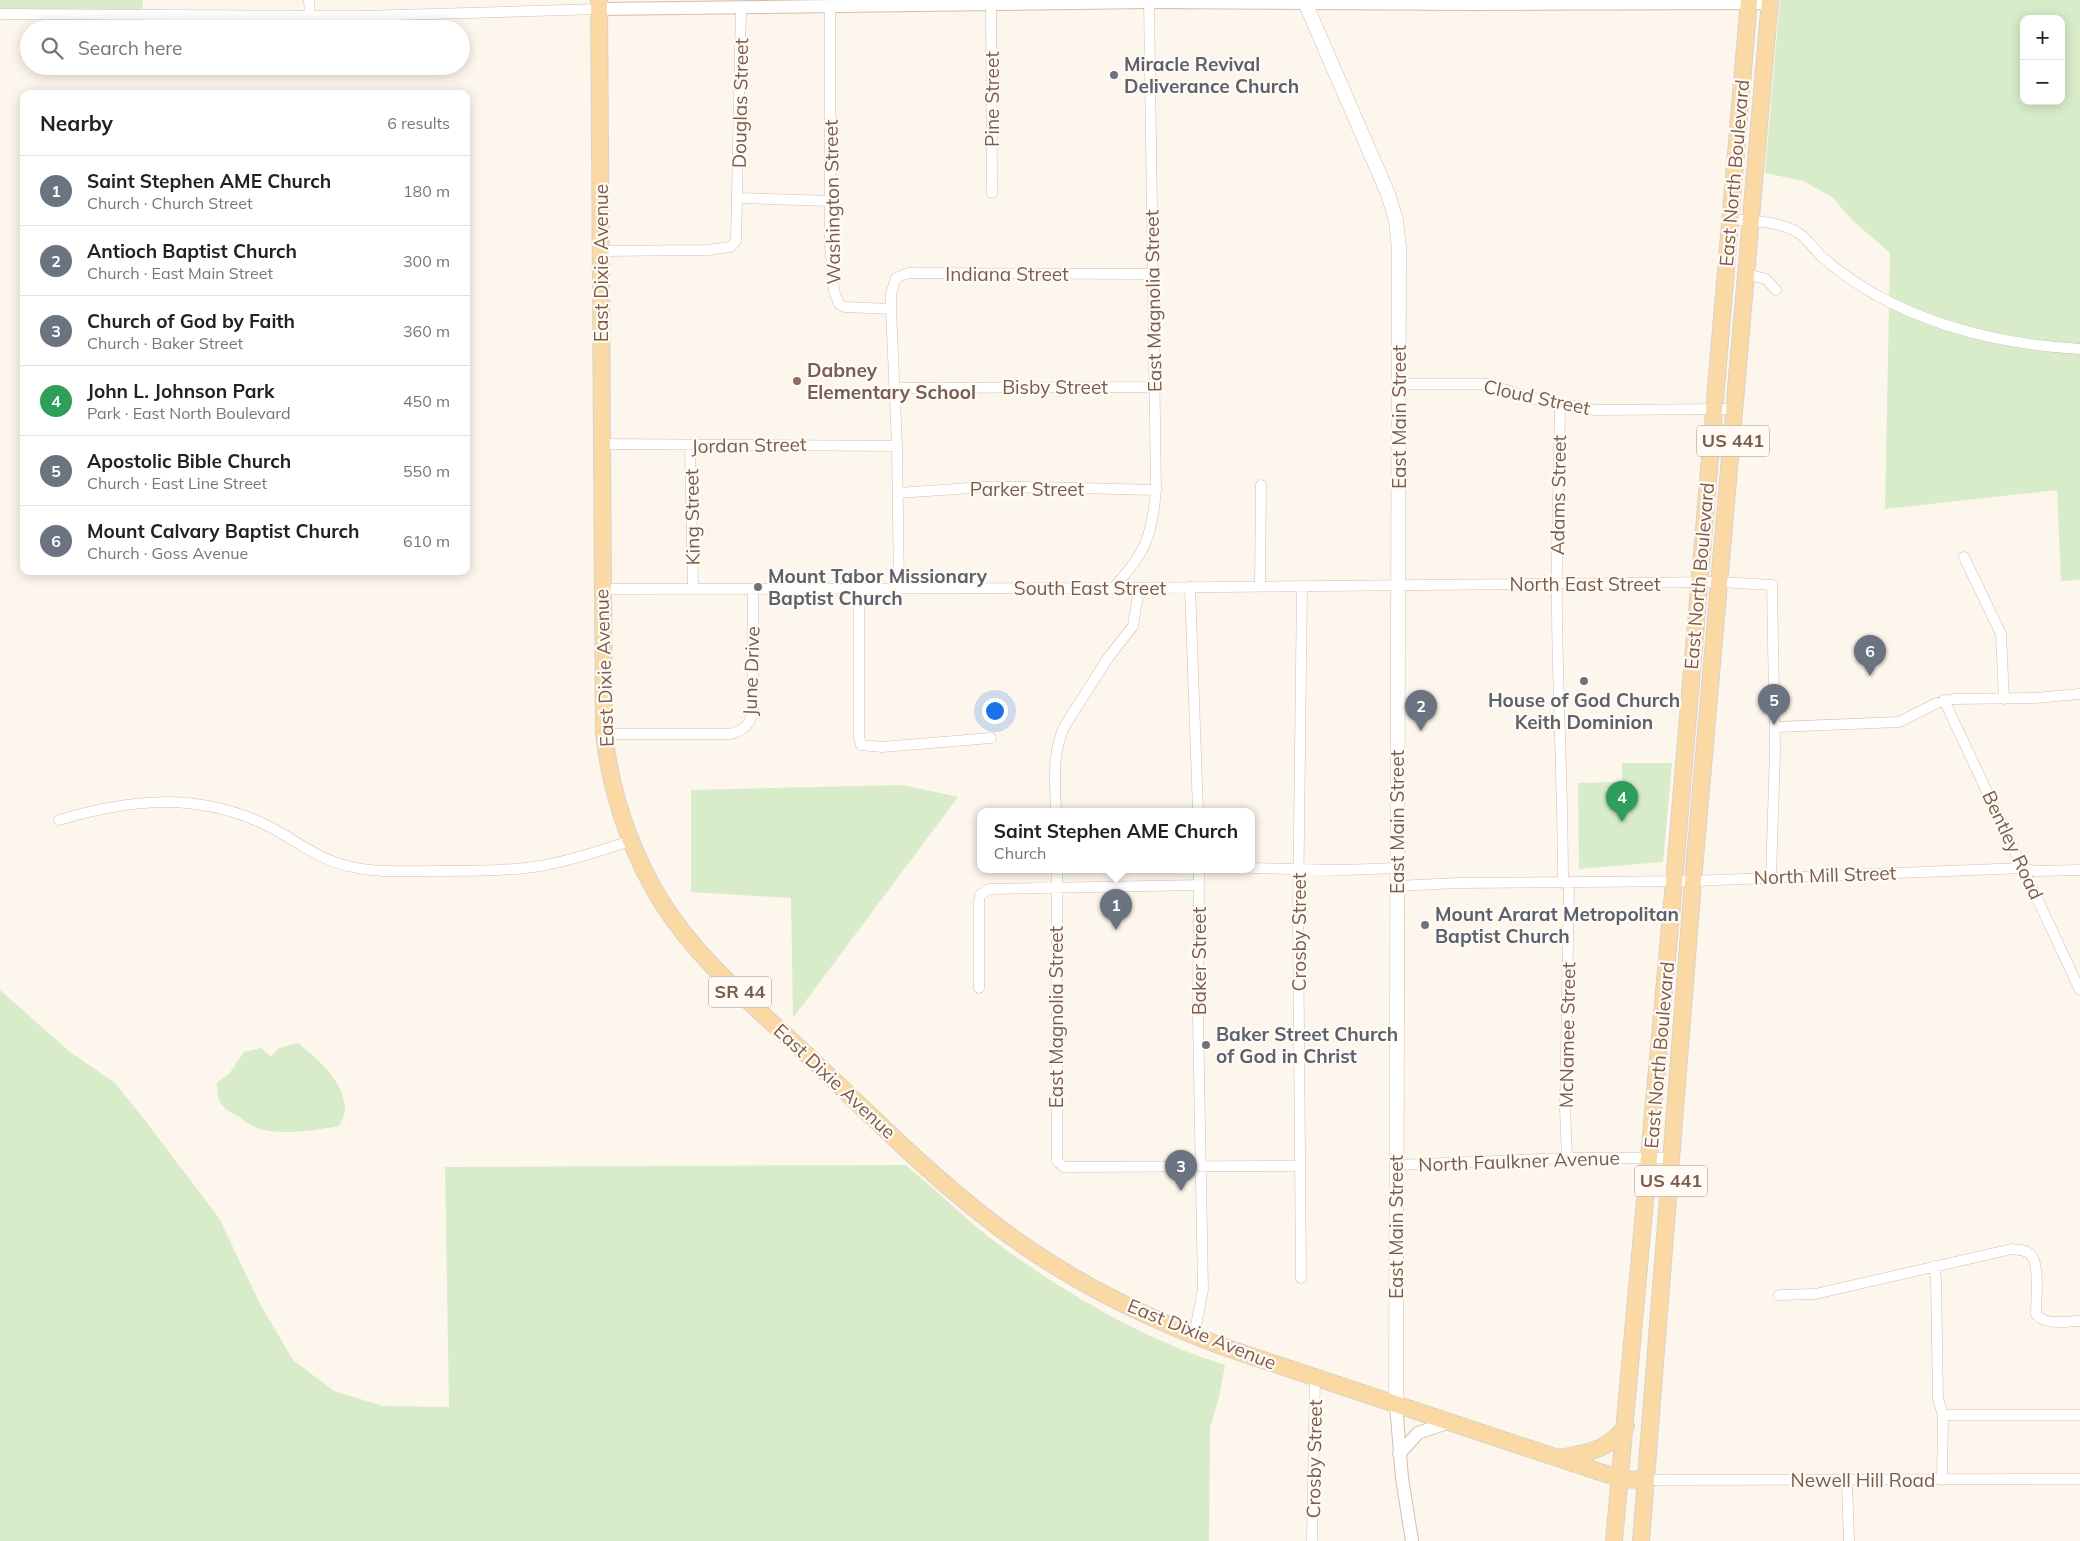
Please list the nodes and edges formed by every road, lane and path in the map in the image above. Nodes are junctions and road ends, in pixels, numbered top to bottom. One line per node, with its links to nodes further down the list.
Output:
1 (309, 0): 12 (street)
2 (1748, 1): 3 (street); 5 (street); 16 (main road, East North Boulevard / US 441)
3 (1770, 1): 17 (main road, East North Boulevard / US 441)
4 (1149, 2): 5 (street); 8 (street); 19 (street, East Magnolia Street)
5 (1305, 2): 24 (main road, East Main Street)
6 (976, 3): 8 (street); 9 (street)
7 (599, 4): 10 (street); 12 (street); 18 (main road, East Dixie Avenue / SR 44)
8 (991, 5): 13 (street, Pine Street)
9 (830, 7): 10 (street); 15 (street, Washington Street)
10 (742, 8): 14 (street, Douglas Street)
11 (0, 14): 12 (street)
12 (310, 16)
13 (992, 193)
14 (738, 198): 15 (street); 18 (street)
15 (830, 201): 22 (street, Washington Street)
16 (1730, 219): 17 (street); 28 (main road, East North Boulevard / US 441)
17 (1751, 221): 20 (main road, East North Boulevard / US 441); 23 (street)
18 (600, 251): 30 (main road, East Dixie Avenue / SR 44)
19 (1152, 274): 22 (street, Indiana Street); 25 (street, East Magnolia Street)
20 (1747, 274): 21 (street); 29 (main road, East North Boulevard / US 441)
21 (1776, 290)
22 (891, 309): 26 (street)
23 (2080, 349)
24 (1399, 384): 27 (street, Cloud Street); 42 (main road, East Main Street)
25 (1155, 387): 26 (street, Bisby Street); 34 (street, East Magnolia Street)
26 (894, 388): 32 (street)
27 (1560, 405): 28 (street, Cloud Street); 39 (street, Adams Street)
28 (1713, 409): 29 (street, Cloud Street); 38 (main road, East North Boulevard / US 441)
29 (1736, 409): 37 (main road, East North Boulevard / US 441)
30 (602, 444): 31 (street, Jordan Street); 48 (main road, East Dixie Avenue / SR 44)
31 (690, 446): 32 (street, Jordan Street); 49 (street, King Street)
32 (897, 446): 35 (street)
33 (1261, 485): 40 (street)
34 (1156, 490): 35 (street, Parker Street); 46 (street, East Magnolia Street)
35 (898, 493): 45 (street)
36 (1964, 557): 52 (street)
37 (1721, 582): 38 (street, North East Street); 54 (street, North East Street); 69 (main road, East North Boulevard / US 441)
38 (1699, 583): 39 (street, North East Street); 70 (main road, East North Boulevard / US 441)
39 (1557, 584): 42 (street, North East Street); 71 (street, McNamee Street)
40 (1260, 586): 41 (street, South East Street); 43 (street, South East Street)
41 (1302, 586): 42 (street, South East Street); 64 (street, Crosby Street)
42 (1398, 586): 62 (main road, East Main Street)
43 (1190, 587): 47 (street, South East Street); 58 (street)
44 (859, 588): 45 (street, South East Street); 50 (street, South East Street); 56 (street)
45 (899, 588): 46 (street, South East Street)
46 (1113, 588): 47 (street, South East Street)
47 (1139, 588): 57 (street)
48 (602, 589): 49 (street, South East Street); 55 (main road, East Dixie Avenue / SR 44)
49 (693, 589): 50 (street, South East Street)
50 (753, 590): 55 (street, June Drive)
51 (2080, 694): 52 (street)
52 (2004, 699): 53 (street)
53 (1944, 700): 54 (street); 63 (street, Bentley Road)
54 (1774, 727): 68 (street)
55 (604, 734): 60 (main road, East Dixie Avenue / SR 44)
56 (992, 738)
57 (1056, 808)
58 (1198, 808)
59 (58, 820): 60 (street)
60 (631, 841): 87 (main road, East Dixie Avenue / SR 44)
61 (1255, 868): 64 (street)
62 (1397, 868): 64 (street); 73 (main road, East Main Street)
63 (2024, 868): 65 (street, North Mill Street); 68 (street, North Mill Street); 76 (street, Bentley Road)
64 (1299, 870): 81 (street, Crosby Street)
65 (2080, 870)
66 (1057, 873): 74 (street, East Magnolia Street)
67 (1199, 873): 72 (street, Baker Street)
68 (1771, 877): 69 (street, North Mill Street)
69 (1693, 881): 70 (street, North Mill Street); 79 (main road, East North Boulevard / US 441)
70 (1674, 882): 71 (street, North Mill Street); 77 (main road, East North Boulevard / US 441)
71 (1566, 883): 73 (street, North Mill Street); 78 (street, McNamee Street)
72 (1199, 885): 74 (street); 82 (street, Baker Street)
73 (1397, 886): 80 (main road, East Main Street)
74 (1057, 887): 75 (street); 82 (street, East Magnolia Street)
75 (979, 988)
76 (2080, 990)
77 (1650, 1157): 78 (street, North Faulkner Avenue); 79 (street, North Faulkner Avenue); 93 (main road, East North Boulevard / US 441)
78 (1567, 1158): 80 (street, North Faulkner Avenue)
79 (1673, 1158): 98 (main road, East North Boulevard / US 441)
80 (1396, 1165): 89 (main road, East Main Street)
81 (1299, 1166): 82 (street); 84 (street, Crosby Street)
82 (1200, 1167): 87 (street, Baker Street)
83 (1934, 1266): 85 (street); 86 (street); 90 (street)
84 (1301, 1278)
85 (1779, 1296)
86 (2080, 1321)
87 (1194, 1336): 88 (main road, East Dixie Avenue / SR 44)
88 (1315, 1377): 89 (main road, East Dixie Avenue / SR 44); 101 (street, Crosby Street)
89 (1396, 1404): 92 (main road, East Dixie Avenue / SR 44); 94 (street, East Main Street)
90 (1943, 1415): 91 (street); 99 (street)
91 (2080, 1415)
92 (1450, 1422): 94 (street); 95 (main road, East Dixie Avenue / SR 44)
93 (1626, 1426): 95 (main road); 96 (main road, East North Boulevard / US 441)
94 (1399, 1454): 102 (street, East Main Street)
95 (1558, 1458): 96 (main road, East Dixie Avenue / SR 44)
96 (1621, 1479): 98 (main road, SR 44); 103 (main road, East North Boulevard / US 441)
97 (2080, 1479): 99 (street, Newell Hill Road)
98 (1646, 1480): 100 (street, Newell Hill Road); 104 (main road, East North Boulevard / US 441)
99 (1942, 1480): 100 (street, Newell Hill Road)
100 (1847, 1481): 105 (street)
101 (1312, 1541)
102 (1412, 1541)
103 (1614, 1541)
104 (1641, 1541)
105 (1850, 1541)

